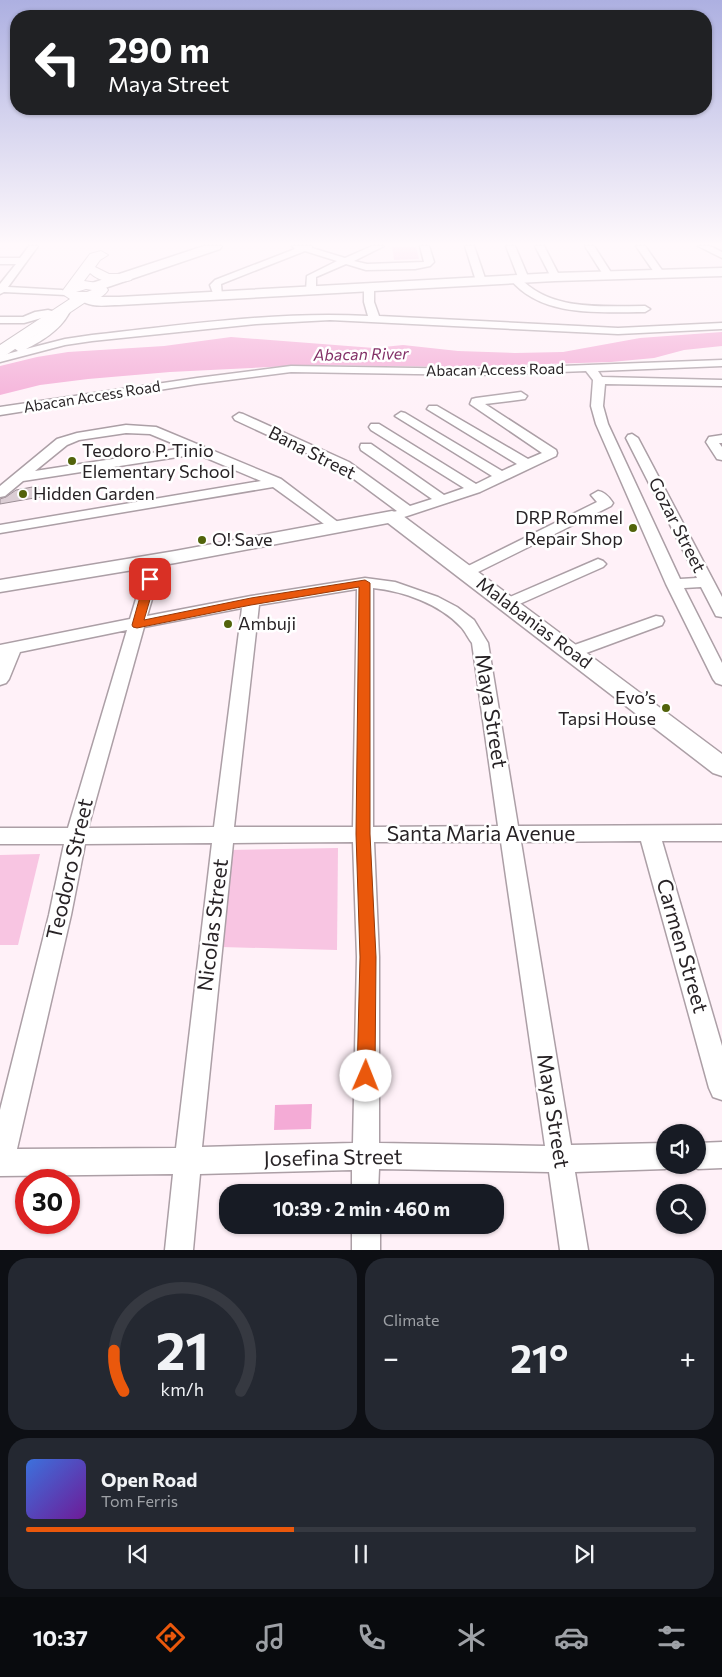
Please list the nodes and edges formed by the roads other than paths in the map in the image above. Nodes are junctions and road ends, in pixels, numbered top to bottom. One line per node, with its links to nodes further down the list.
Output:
1 (57, 304): 10 (street)
2 (61, 304): 12 (highway)
3 (63, 304): 13 (highway)
4 (370, 304): 9 (street)
5 (560, 304): 6 (street)
6 (645, 309)
7 (215, 315): 8 (street)
8 (357, 317): 9 (street); 14 (street)
9 (374, 318): 11 (street)
10 (0, 320)
11 (722, 326)
12 (0, 344)
13 (0, 352)
14 (0, 360)
15 (722, 363): 16 (street, Abacan Access Road)
16 (688, 365): 17 (street, Abacan Access Road); 19 (street)
17 (589, 368): 18 (street); 23 (street, Abacan Access Road)
18 (599, 380): 19 (street); 48 (street)
19 (696, 382): 20 (street)
20 (722, 383)
21 (521, 396): 32 (street)
22 (433, 409): 32 (street)
23 (0, 411)
24 (401, 416): 34 (street)
25 (239, 417): 40 (street, Bana Street)
26 (375, 427): 36 (street)
27 (632, 438): 46 (street, Gozar Street)
28 (717, 440): 31 (street)
29 (366, 447): 39 (street)
30 (196, 450): 33 (street); 33 (street); 35 (street)
31 (722, 456)
32 (526, 464): 34 (street)
33 (20, 477): 37 (street)
34 (503, 477): 36 (street)
35 (276, 482): 41 (street); 42 (street)
36 (475, 490): 39 (street)
37 (0, 493)
38 (598, 495): 44 (street)
39 (442, 500): 40 (street)
40 (399, 514): 41 (main road); 44 (main road, Malabanias Road)
41 (336, 526): 49 (main road)
42 (0, 530)
43 (598, 564): 51 (street)
44 (467, 572): 51 (main road, Malabanias Road)
45 (150, 579): 54 (street, Teodoro Street)
46 (707, 582): 48 (street); 52 (street, Gozar Street)
47 (365, 583): 50 (street, Maya Street); 62 (street); 63 (street, Maya Street)
48 (674, 584): 58 (street)
49 (0, 586)
50 (251, 601): 54 (street, Maya Street); 64 (street, Nicolas Street)
51 (508, 603): 56 (main road, Malabanias Road)
52 (722, 612)
53 (656, 621): 56 (street)
54 (137, 625): 55 (street, Maya Street); 66 (street, Teodoro Street)
55 (7, 649): 57 (street)
56 (572, 652): 59 (main road, Malabanias Road)
57 (0, 679)
58 (722, 679)
59 (722, 767)
60 (649, 833): 61 (street, Santa Maria Avenue); 63 (street, Santa Maria Avenue); 67 (street, Carmen Street)
61 (722, 833)
62 (363, 834): 63 (street, Santa Maria Avenue); 64 (street, Santa Maria Avenue); 69 (street)
63 (510, 834): 72 (street, Maya Street)
64 (223, 835): 66 (street, Santa Maria Avenue); 73 (street, Nicolas Street)
65 (0, 836): 66 (street, Santa Maria Avenue)
66 (76, 836): 74 (street, Teodoro Street)
67 (722, 1088)
68 (722, 1155): 71 (street)
69 (365, 1156): 72 (street, Josefina Street); 73 (street, Josefina Street); 75 (street)
70 (656, 1156): 72 (street, Josefina Street)
71 (706, 1156)
72 (561, 1159): 79 (street, Maya Street)
73 (188, 1161): 74 (street, Josefina Street); 77 (street, Nicolas Street)
74 (0, 1162)
75 (365, 1184)
76 (366, 1234): 78 (street)
77 (179, 1250)
78 (366, 1250)
79 (574, 1250)

